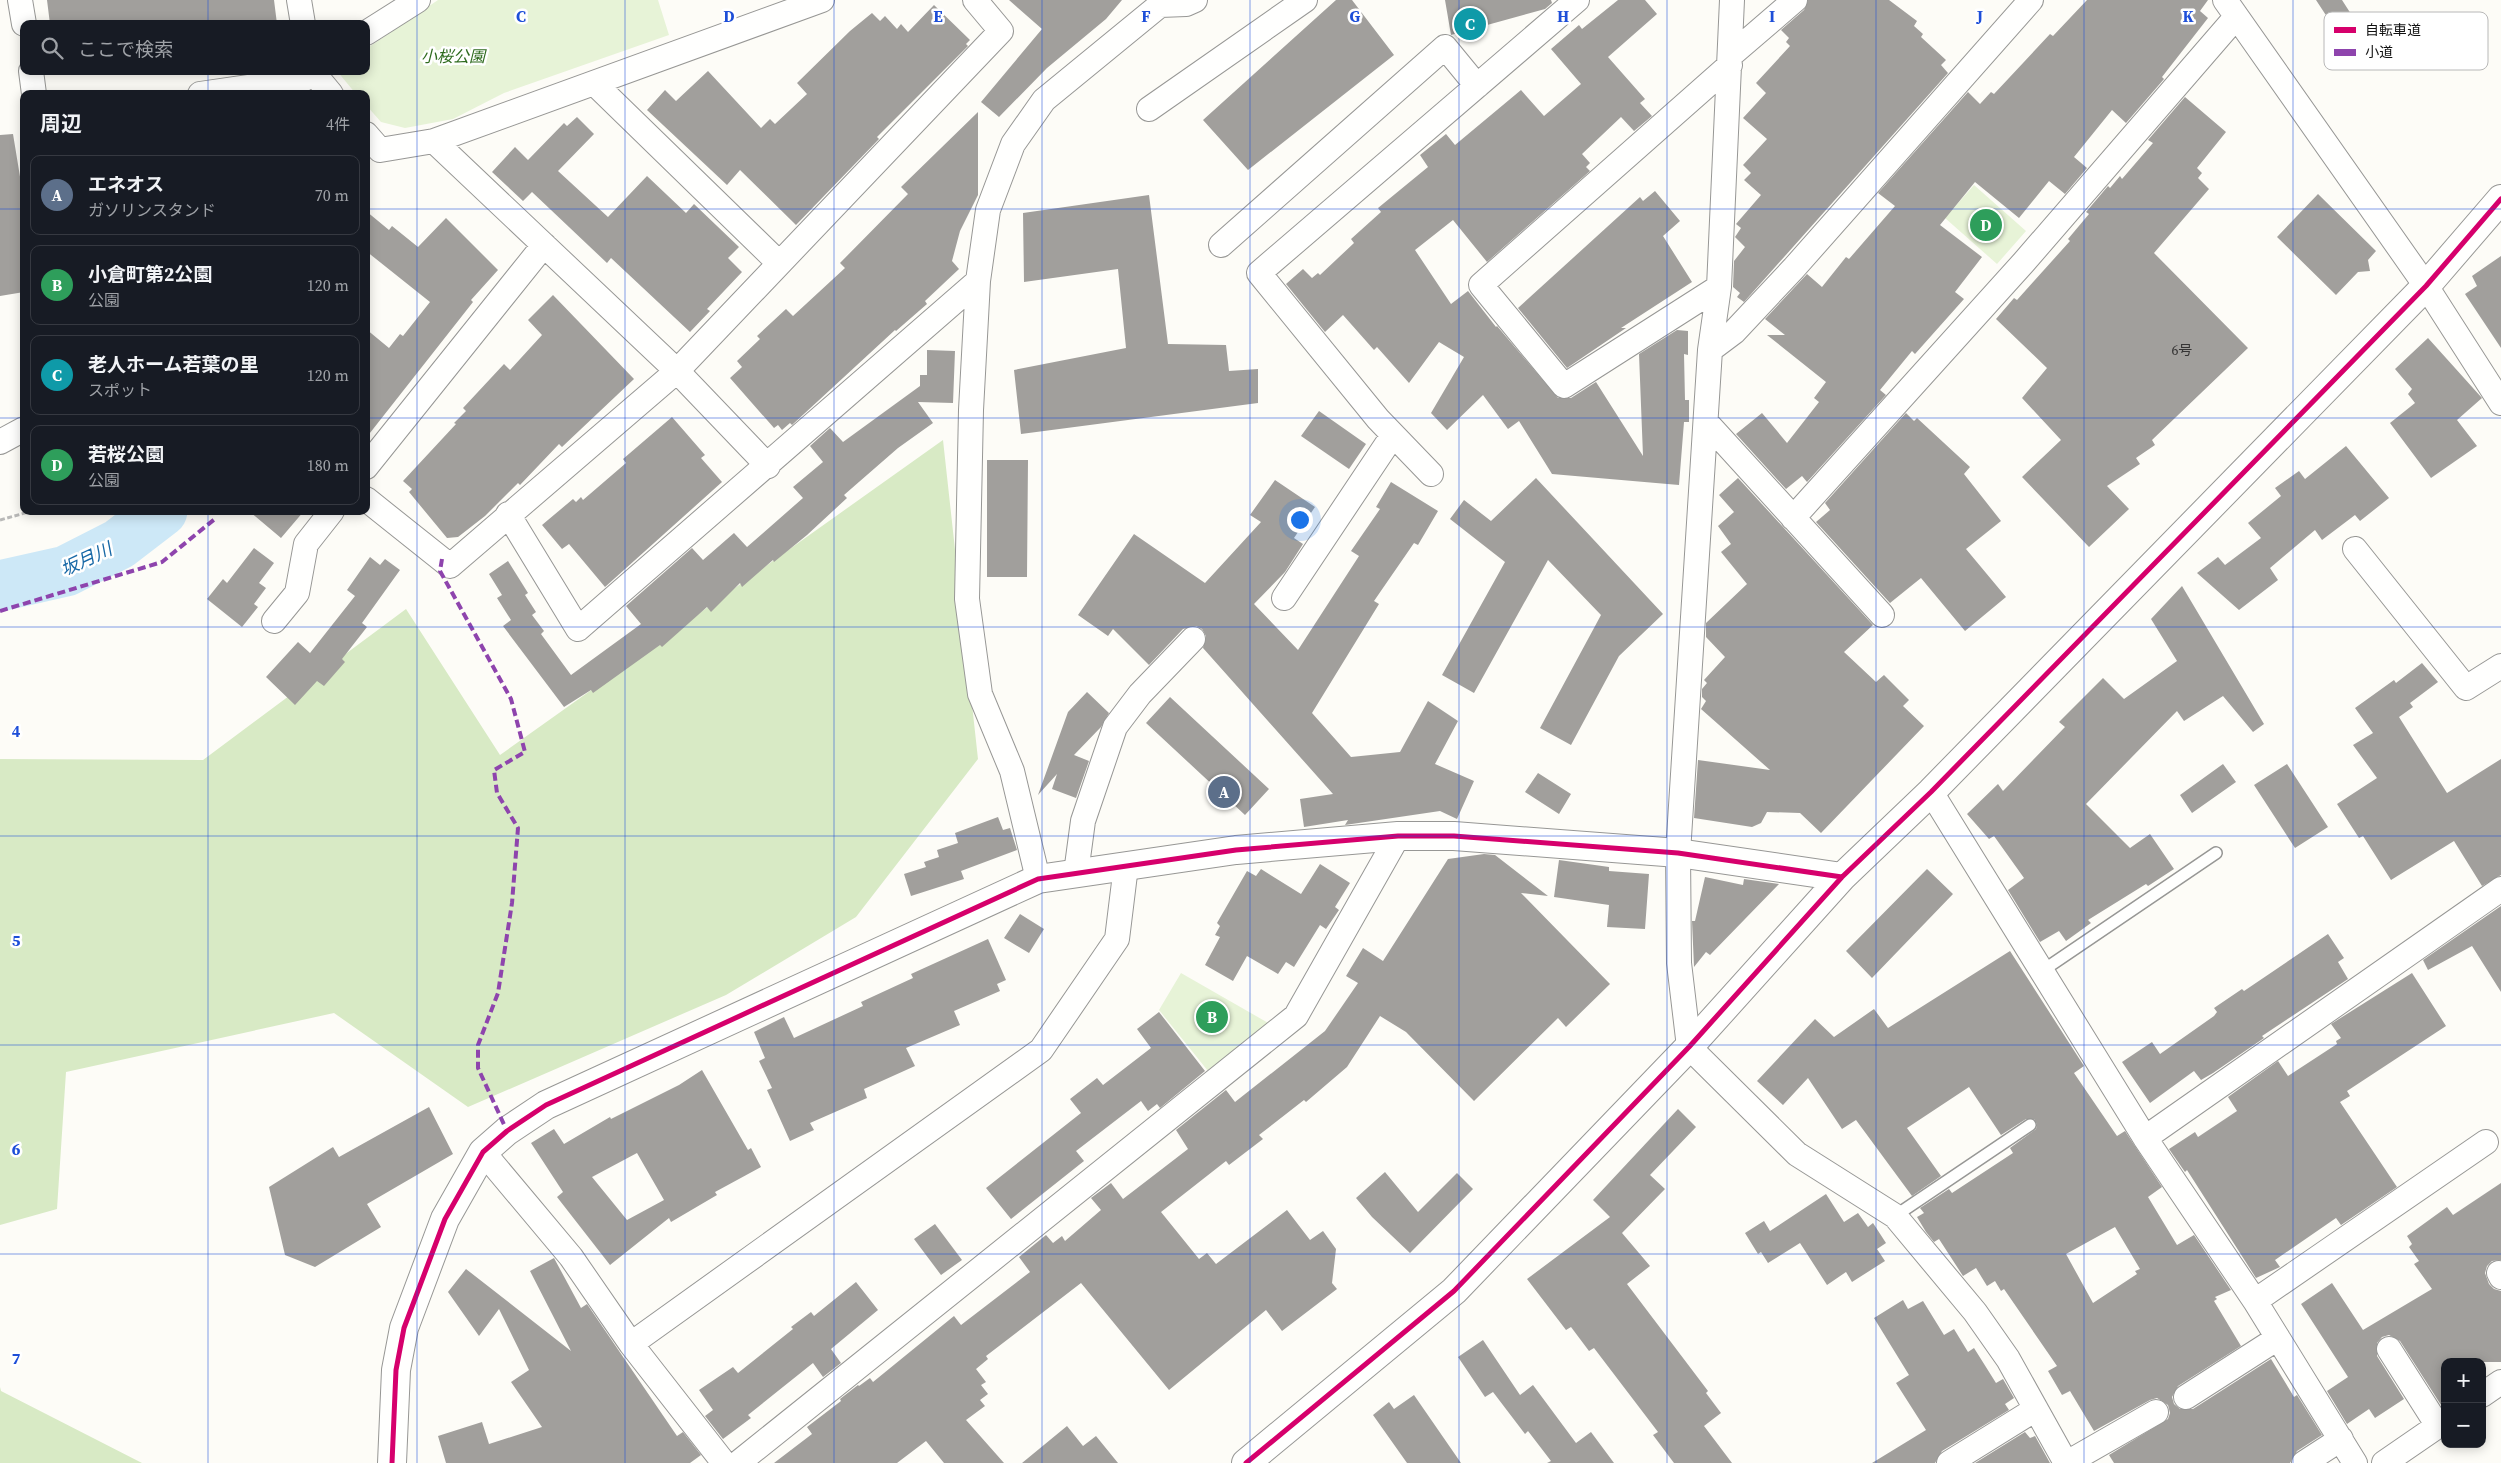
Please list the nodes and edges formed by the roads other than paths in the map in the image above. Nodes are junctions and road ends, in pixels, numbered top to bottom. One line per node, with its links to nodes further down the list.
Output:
1 (20, 0): 14 (street)
2 (298, 0): 15 (street)
3 (418, 0): 16 (street)
4 (822, 0): 20 (street)
5 (975, 0): 31 (street)
6 (1195, 0): 12 (street)
7 (1305, 0): 25 (street)
8 (1577, 0): 21 (street)
9 (1732, 0): 17 (street)
10 (1795, 0): 17 (street)
11 (2031, 0): 35 (street)
12 (1161, 2): 32 (street)
13 (2230, 8): 34 (street); 48 (street)
14 (23, 20)
15 (301, 20)
16 (370, 31)
17 (1730, 60): 33 (street); 33 (street)
18 (32, 75): 22 (street)
19 (304, 79): 23 (street); 24 (street)
20 (594, 83): 27 (street); 31 (street)
21 (1477, 86): 30 (street); 40 (street)
22 (33, 90)
23 (228, 90)
24 (324, 90)
25 (1149, 109)
26 (370, 139): 27 (street)
27 (434, 141): 29 (street)
28 (2501, 199): 34 (street)
29 (544, 245): 36 (street); 42 (street)
30 (1221, 245)
31 (779, 263): 36 (street)
32 (978, 281): 43 (street); 62 (street)
33 (1719, 286): 35 (street)
34 (2426, 286): 37 (street); 55 (street)
35 (1710, 350): 38 (street)
36 (677, 371): 43 (street); 46 (street)
37 (2501, 403)
38 (1707, 423): 48 (street); 57 (street)
39 (20, 430): 41 (street)
40 (1394, 435): 44 (street); 50 (street)
41 (0, 442)
42 (370, 462)
43 (768, 466): 46 (street)
44 (1431, 474)
45 (370, 502): 46 (street)
46 (508, 514)
47 (329, 515): 52 (street)
48 (1793, 518): 51 (street)
49 (2355, 550): 54 (street)
50 (1284, 598)
51 (1882, 615)
52 (274, 621)
53 (1193, 639): 60 (street)
54 (2501, 666)
55 (1931, 792): 61 (street); 64 (street)
56 (1398, 836): 57 (street); 59 (street); 84 (street)
57 (1678, 853): 61 (street); 65 (street)
58 (2216, 853): 64 (lane)
59 (1126, 866): 60 (street); 73 (street)
60 (1076, 874): 62 (street)
61 (1842, 876): 65 (street)
62 (1038, 879): 69 (street)
63 (2501, 889): 67 (street)
64 (2042, 971): 67 (street)
65 (1689, 1047): 70 (street); 85 (street)
66 (2030, 1125): 70 (lane)
67 (2145, 1138): 71 (street)
68 (2486, 1142): 71 (street)
69 (483, 1152): 73 (street); 82 (street)
70 (1895, 1216): 78 (street)
71 (2255, 1301): 72 (street)
72 (2278, 1338): 77 (street); 81 (street)
73 (631, 1344): 83 (street)
74 (2390, 1349): 80 (street)
75 (2501, 1382): 76 (street)
76 (2486, 1392)
77 (2186, 1396)
78 (2036, 1410): 86 (street); 87 (street)
79 (2156, 1412): 87 (street)
80 (2441, 1424): 90 (street)
81 (2341, 1440): 88 (street); 89 (street)
82 (392, 1463)
83 (724, 1463)
84 (738, 1463)
85 (1246, 1463)
86 (1949, 1463)
87 (2067, 1463)
88 (2304, 1463)
89 (2355, 1463)
90 (2384, 1463)

